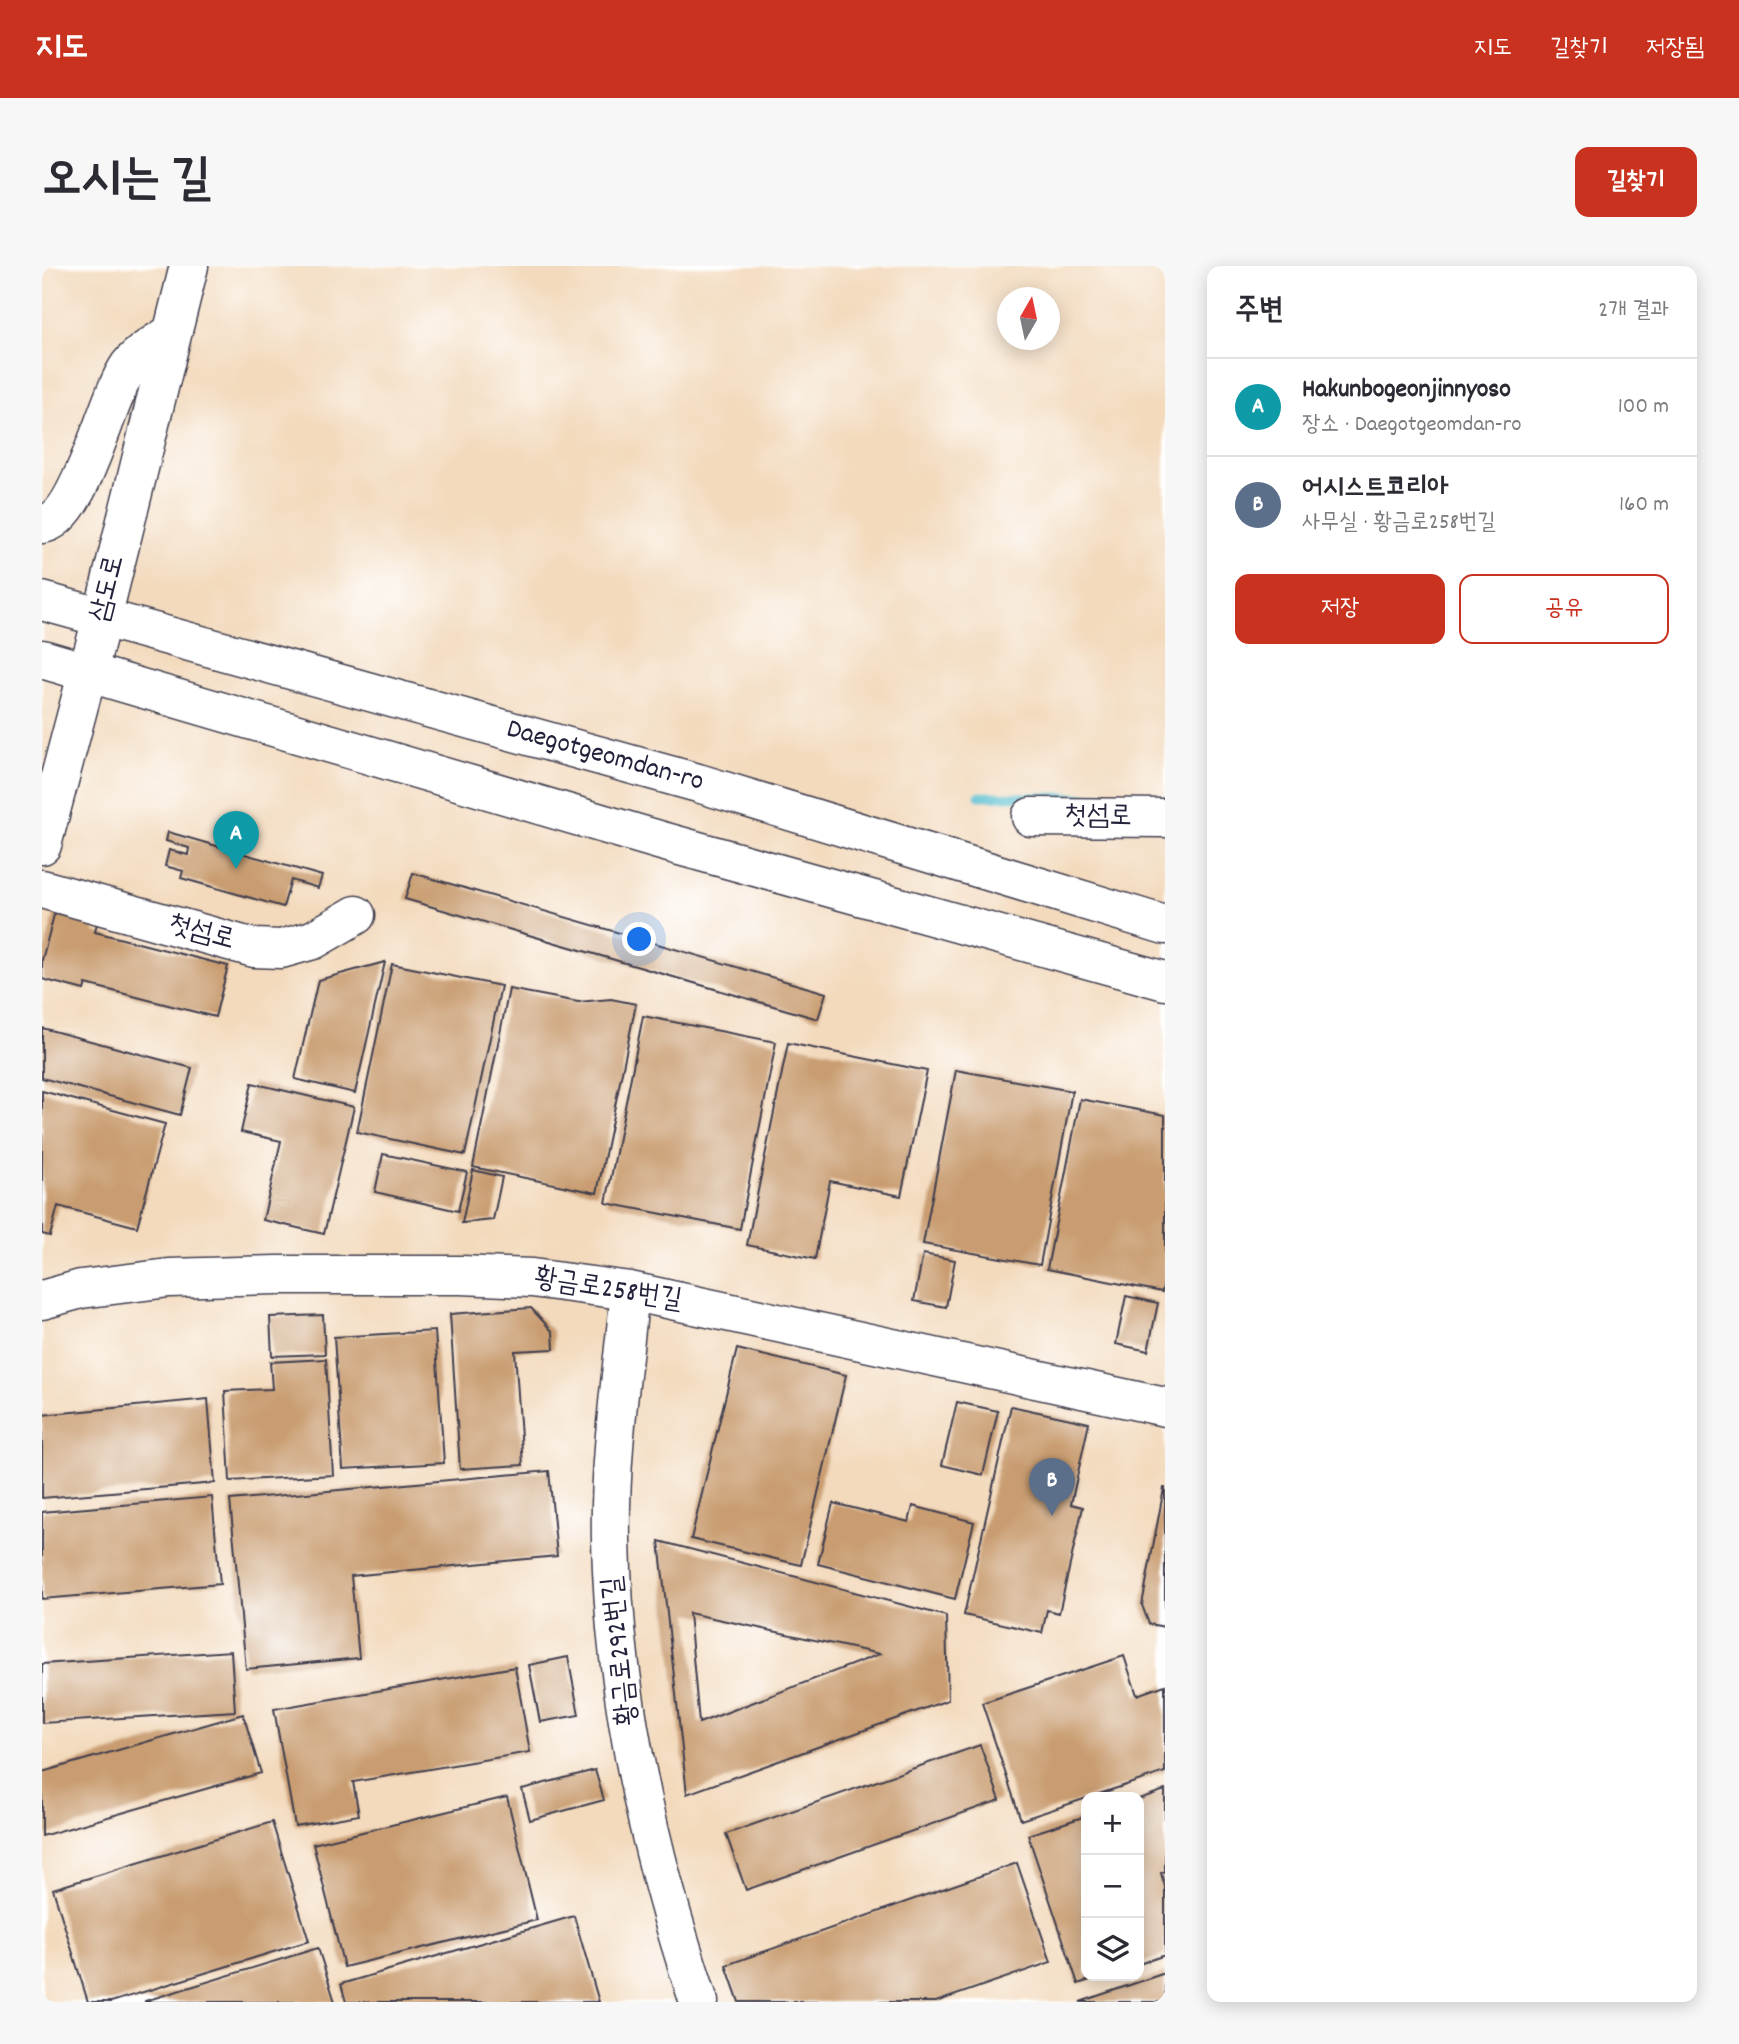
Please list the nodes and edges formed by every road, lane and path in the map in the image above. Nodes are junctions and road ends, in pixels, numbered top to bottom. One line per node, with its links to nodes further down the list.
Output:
1 (188, 266): 2 (street, 삼도로)
2 (172, 333): 3 (street); 5 (street, 삼도로)
3 (42, 524)
4 (42, 601): 5 (street, Daegotgeomdan-ro)
5 (102, 618): 7 (street, 삼도로); 13 (street, Daegotgeomdan-ro)
6 (42, 659): 7 (street)
7 (87, 672): 10 (street, 삼도로); 14 (street)
8 (1031, 817): 9 (street, 첫섬로)
9 (1165, 818)
10 (42, 845)
11 (42, 889): 12 (street, 첫섬로)
12 (356, 915)
13 (1165, 925)
14 (1165, 981)
15 (630, 1291): 16 (street, 황금로258번길); 17 (street, 황금로258번길); 18 (street, 황금로292번길)
16 (43, 1299)
17 (1165, 1407)
18 (699, 2002)

